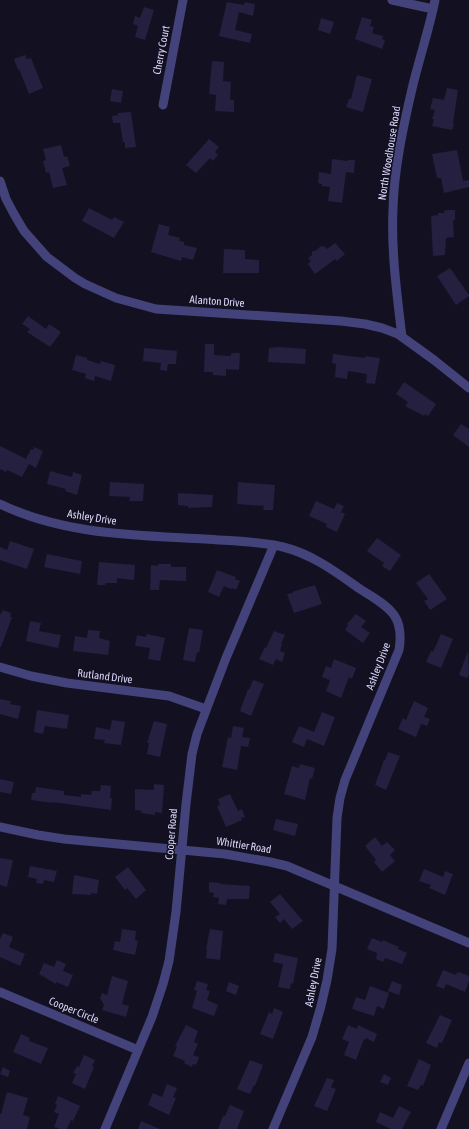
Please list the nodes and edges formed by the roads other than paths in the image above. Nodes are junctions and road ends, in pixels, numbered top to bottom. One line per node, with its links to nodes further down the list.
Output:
1 (183, 0): 4 (street, Cherry Court)
2 (392, 0): 3 (street)
3 (434, 4): 6 (street, North Woodhouse Road)
4 (163, 105)
5 (0, 182): 6 (street, Alanton Drive)
6 (402, 337): 7 (street, Alanton Drive)
7 (469, 388)
8 (0, 504): 9 (street, Ashley Drive)
9 (274, 545): 11 (street, Cooper Road); 14 (street, Ashley Drive)
10 (0, 667): 11 (street, Rutland Drive)
11 (206, 709): 13 (street, Cooper Road)
12 (0, 827): 13 (street, Whittier Road)
13 (182, 849): 14 (street, Whittier Road); 17 (street, Cooper Road)
14 (334, 886): 15 (street, Whittier Road); 20 (street, Ashley Drive)
15 (469, 943)
16 (0, 992): 17 (street, Cooper Circle)
17 (138, 1050): 19 (street, Cooper Road)
18 (469, 1063): 21 (street)
19 (105, 1129)
20 (273, 1129)
21 (441, 1129)

